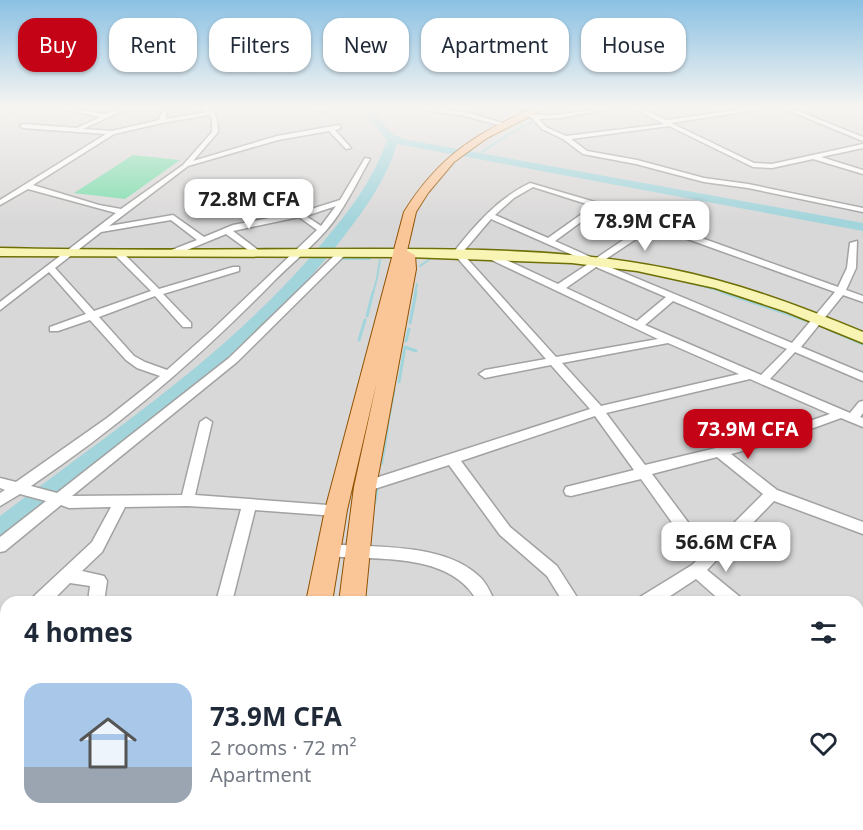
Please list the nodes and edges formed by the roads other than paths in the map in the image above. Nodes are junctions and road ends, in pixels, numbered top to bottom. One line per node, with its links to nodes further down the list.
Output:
1 (92, 146): 16 (street)
2 (203, 146): 14 (street)
3 (251, 146): 14 (street)
4 (346, 146): 10 (street)
5 (471, 146): 11 (main road)
6 (475, 146): 11 (main road)
7 (575, 146): 21 (street)
8 (712, 146): 12 (street)
9 (863, 147): 12 (street)
10 (348, 148)
11 (462, 155): 37 (main road)
12 (813, 157): 15 (street)
13 (367, 159): 18 (street)
14 (186, 165): 22 (street)
15 (863, 172)
16 (27, 186): 19 (street); 22 (street)
17 (285, 198): 23 (street)
18 (344, 201): 23 (street); 28 (street)
19 (0, 203)
20 (599, 205): 24 (street); 25 (street); 30 (street)
21 (863, 210)
22 (123, 212): 26 (street)
23 (301, 215): 27 (street); 28 (street)
24 (491, 216): 30 (street); 38 (street)
25 (653, 224): 42 (street); 46 (street)
26 (98, 230): 29 (street); 40 (street)
27 (226, 230): 29 (street); 33 (street)
28 (322, 230): 34 (street)
29 (203, 240): 36 (street)
30 (549, 241): 42 (street)
31 (854, 243): 46 (street)
32 (0, 252): 40 (main road)
33 (255, 252): 34 (main road); 36 (main road)
34 (302, 252): 35 (main road); 61 (street)
35 (339, 252): 37 (main road); 76 (street)
36 (172, 253): 41 (main road)
37 (404, 253): 38 (main road); 72 (main road); 81 (main road)
38 (457, 253): 39 (main road); 59 (street)
39 (483, 253): 42 (main road); 45 (street)
40 (66, 254): 41 (main road); 43 (street)
41 (119, 254): 47 (street)
42 (592, 261): 45 (street); 48 (street); 52 (main road)
43 (51, 269): 50 (street); 51 (street)
44 (236, 269): 47 (street)
45 (559, 288): 54 (street)
46 (839, 291): 49 (street); 52 (street)
47 (155, 293): 51 (street); 53 (street)
48 (673, 296): 54 (street); 58 (street)
49 (863, 299)
50 (0, 307)
51 (91, 315): 55 (street); 61 (street)
52 (818, 319): 56 (main road); 58 (street)
53 (187, 325)
54 (638, 325): 57 (street)
55 (54, 329)
56 (863, 338)
57 (669, 340): 59 (street); 62 (street)
58 (795, 347): 62 (street); 63 (street)
59 (555, 360): 60 (street); 65 (street)
60 (485, 374)
61 (170, 375): 73 (street)
62 (758, 377): 65 (street); 66 (street)
63 (863, 377)
64 (863, 405): 66 (street)
65 (598, 411): 69 (street); 70 (street)
66 (852, 419): 68 (street)
67 (206, 422): 78 (street)
68 (718, 451): 70 (street); 75 (street)
69 (453, 460): 72 (street); 94 (street)
70 (644, 472): 74 (street); 86 (street)
71 (0, 483): 73 (street)
72 (365, 487): 85 (main road)
73 (22, 490): 76 (street); 77 (street)
74 (571, 491)
75 (772, 494): 82 (street); 86 (street)
76 (52, 499): 79 (street); 83 (street)
77 (0, 500)
78 (187, 500): 79 (street); 80 (street)
79 (121, 501): 87 (street)
80 (249, 506): 81 (street); 90 (street)
81 (336, 510): 84 (main road)
82 (863, 528)
83 (0, 546)
84 (329, 550): 85 (street); 91 (main road)
85 (357, 554): 92 (main road); 93 (street)
86 (701, 564): 95 (street); 96 (street)
87 (67, 575): 88 (street); 89 (street)
88 (45, 596)
89 (97, 596)
90 (226, 596)
91 (320, 596)
92 (353, 596)
93 (485, 596)
94 (568, 596)
95 (657, 596)
96 (729, 596)

